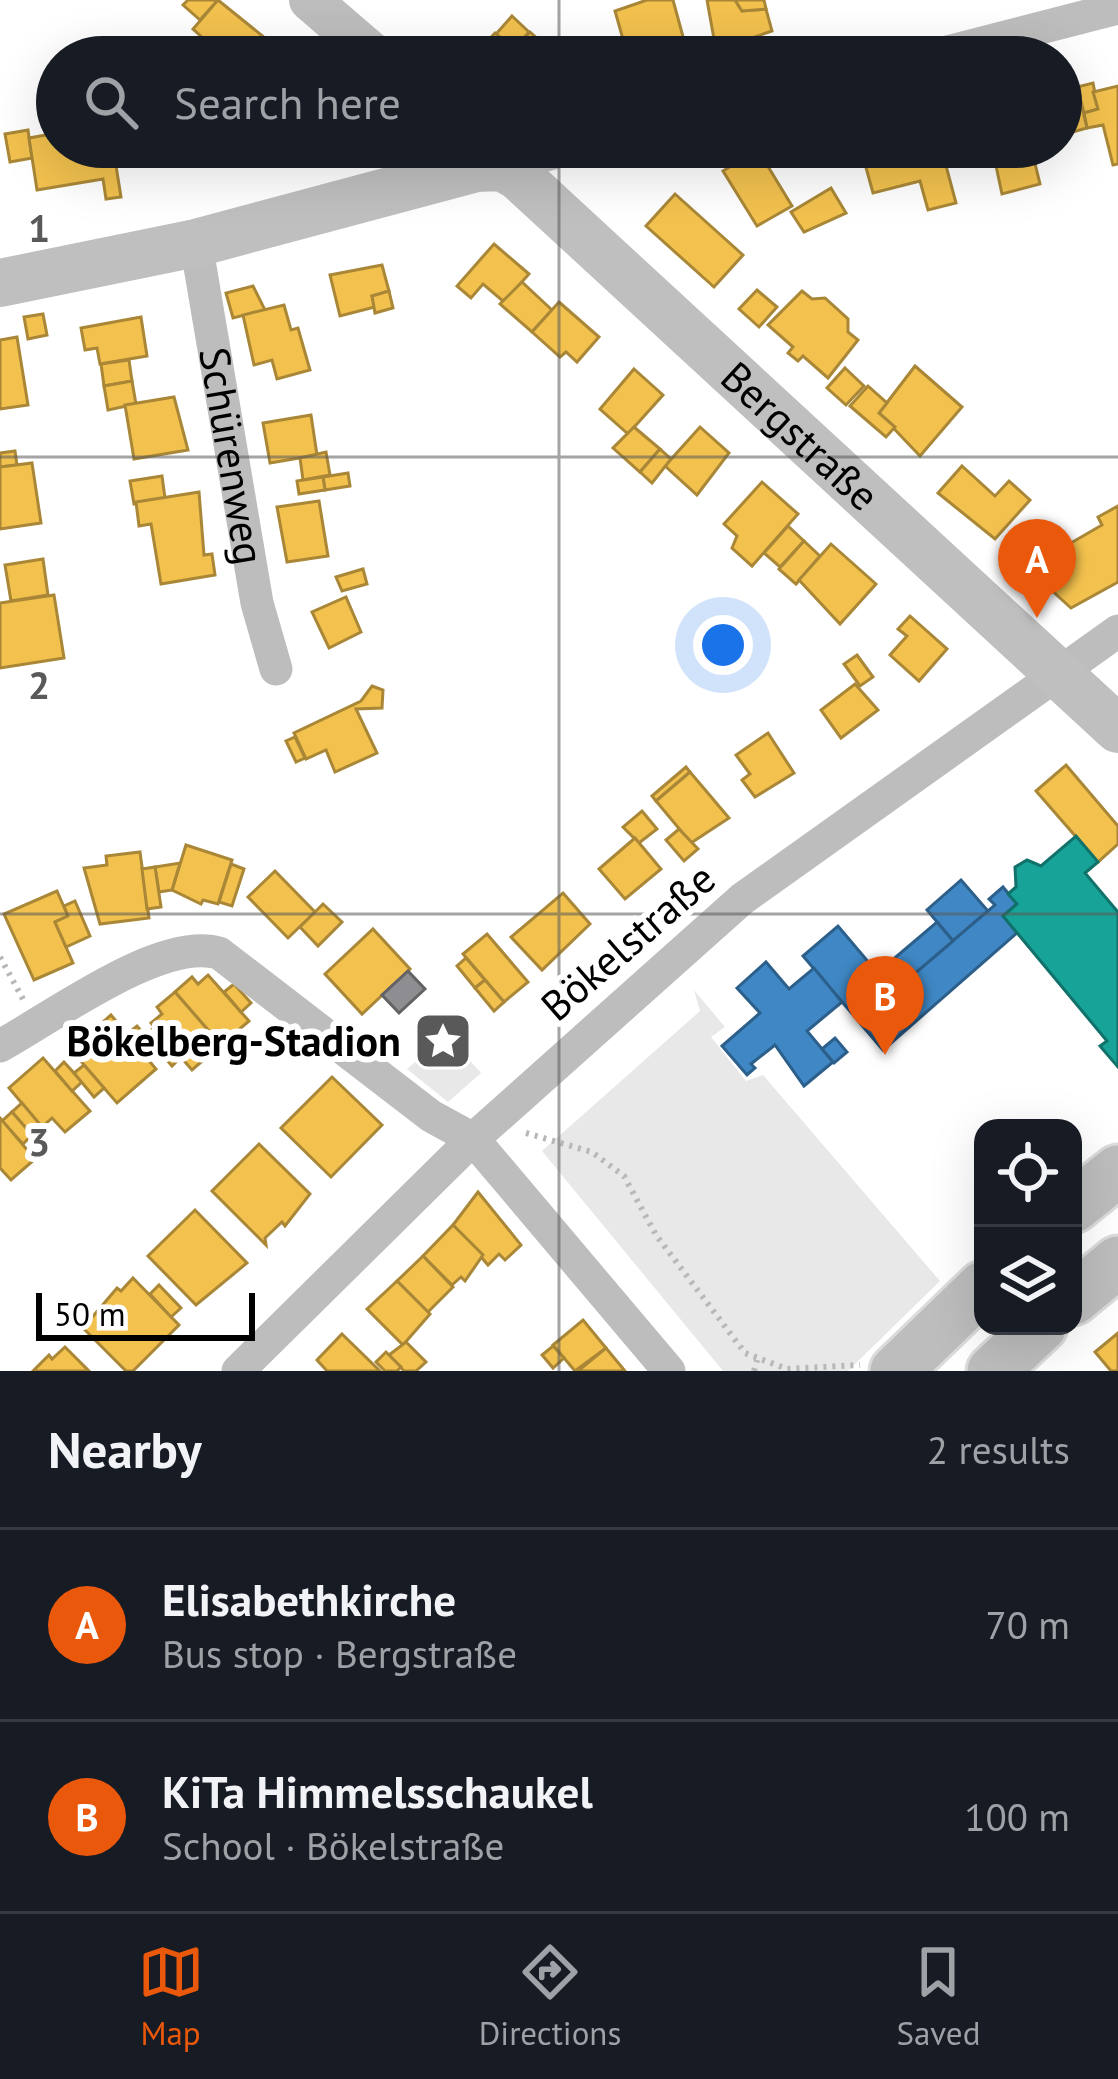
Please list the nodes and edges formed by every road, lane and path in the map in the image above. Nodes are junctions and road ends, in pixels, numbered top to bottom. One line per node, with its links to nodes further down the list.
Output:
1 (310, 0): 4 (street)
2 (1118, 8): 3 (street)
3 (1046, 13): 5 (street)
4 (352, 36)
5 (984, 36)
6 (476, 168): 8 (main road)
7 (507, 168): 12 (main road, Bergstraße)
8 (196, 243): 9 (main road); 11 (street, Schürenweg)
9 (0, 283)
10 (1118, 631): 12 (street, Bökelstraße)
11 (276, 669)
12 (1058, 672): 13 (main road, Bergstraße); 17 (street, Bökelstraße)
13 (1118, 729)
14 (0, 957): 15 (path)
15 (38, 1025): 16 (street); 17 (street)
16 (0, 1046)
17 (484, 1129): 24 (path); 26 (street, Bökelstraße); 27 (street)
18 (1118, 1172): 19 (main road)
19 (1082, 1200)
20 (1118, 1262): 21 (main road)
21 (1082, 1292)
22 (974, 1296): 30 (main road)
23 (1031, 1335): 31 (main road)
24 (758, 1360): 25 (path); 28 (path)
25 (767, 1368): 29 (path)
26 (238, 1371)
27 (669, 1371)
28 (754, 1371)
29 (866, 1371)
30 (896, 1371)
31 (993, 1371)

